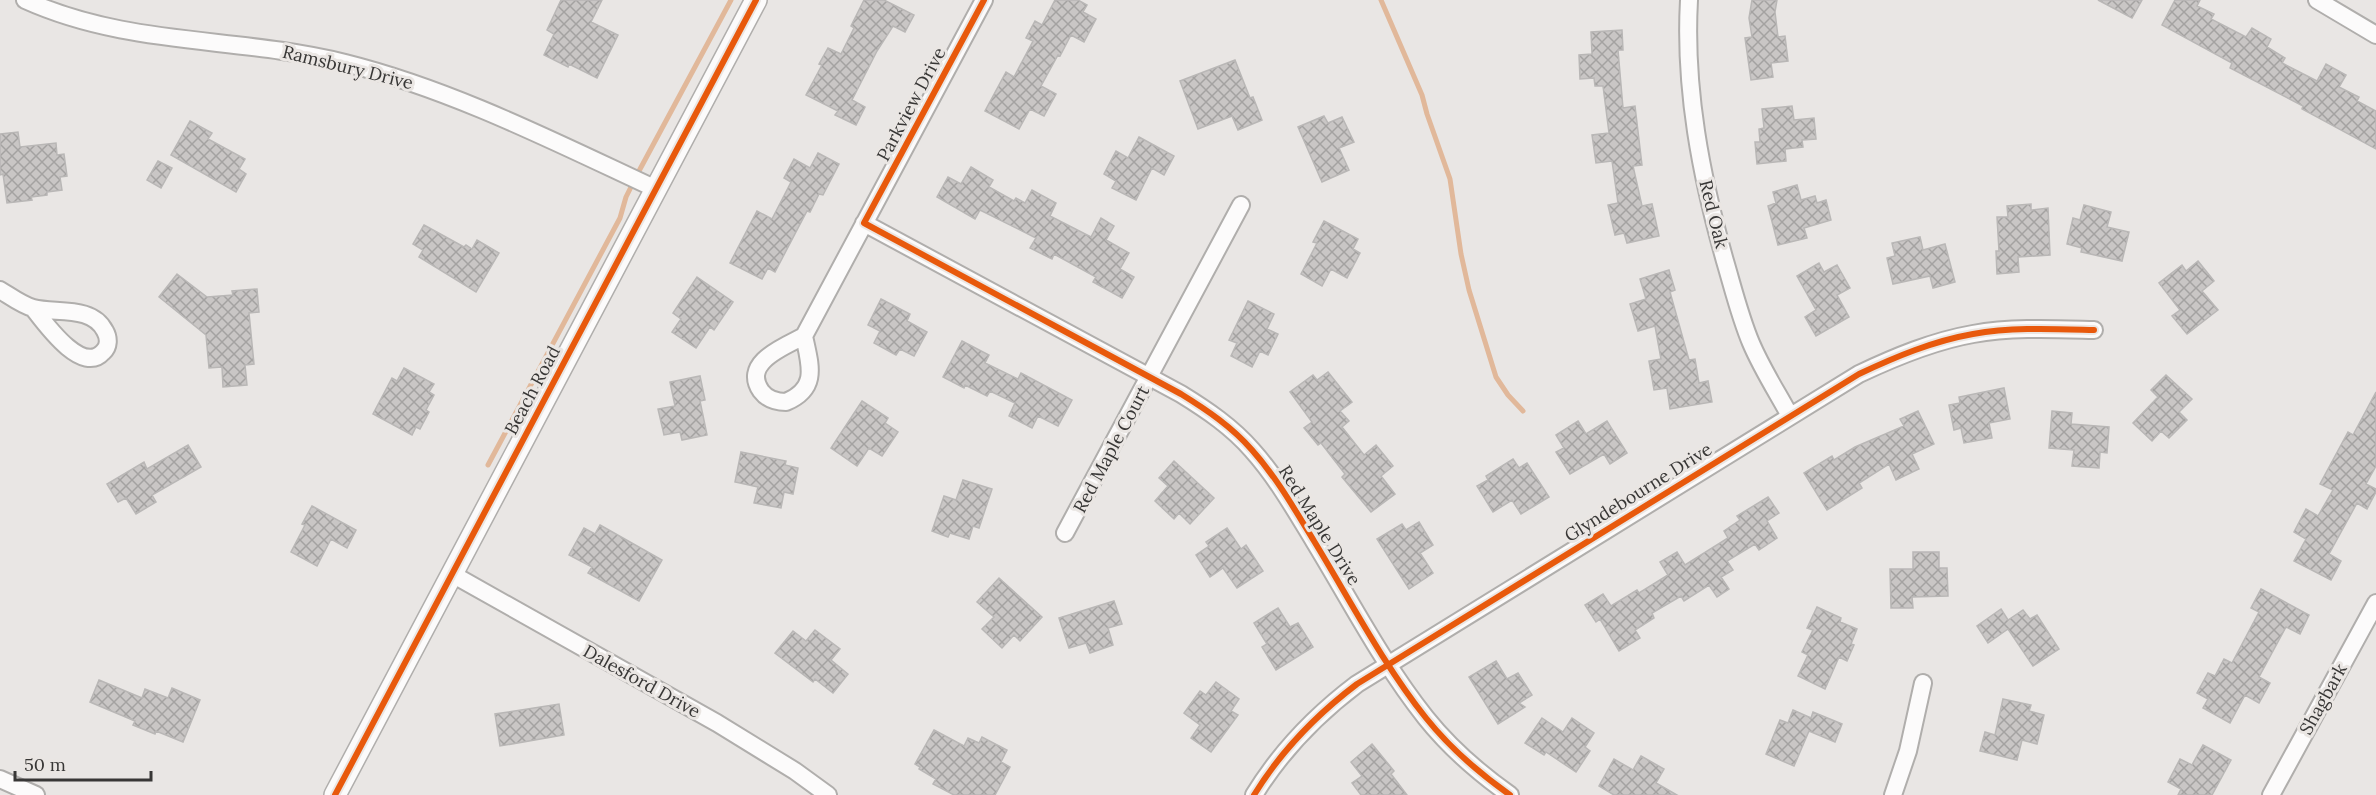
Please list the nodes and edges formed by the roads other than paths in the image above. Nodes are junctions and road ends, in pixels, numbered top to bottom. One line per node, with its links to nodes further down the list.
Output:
1 (25, 0): 7 (street, Ramsbury Drive)
2 (756, 0): 7 (street, Beach Road)
3 (984, 0): 9 (street, Parkview Drive)
4 (1689, 0): 15 (street, Red Oak)
5 (2317, 0): 6 (street)
6 (2376, 35)
7 (656, 189): 17 (street, Beach Road)
8 (1241, 205): 14 (street, Red Maple Court)
9 (864, 223): 13 (street, Parkview Drive); 14 (street, Red Maple Drive)
10 (0, 290): 11 (street)
11 (33, 308)
12 (2094, 330): 15 (street, Glyndebourne Drive)
13 (804, 336)
14 (1150, 376): 16 (street, Red Maple Court); 19 (street, Red Maple Drive)
15 (1790, 416): 19 (street, Glyndebourne Drive)
16 (1065, 533)
17 (452, 574): 23 (street, Beach Road); 24 (street, Dalesford Drive)
18 (2376, 603): 28 (street, Shagbark)
19 (1388, 662): 25 (street, Glyndebourne Drive); 26 (street, Red Maple Drive)
20 (1923, 683): 27 (street)
21 (0, 779): 22 (street)
22 (36, 795)
23 (335, 795)
24 (828, 795)
25 (1254, 795)
26 (1510, 795)
27 (1893, 795)
28 (2271, 795)

